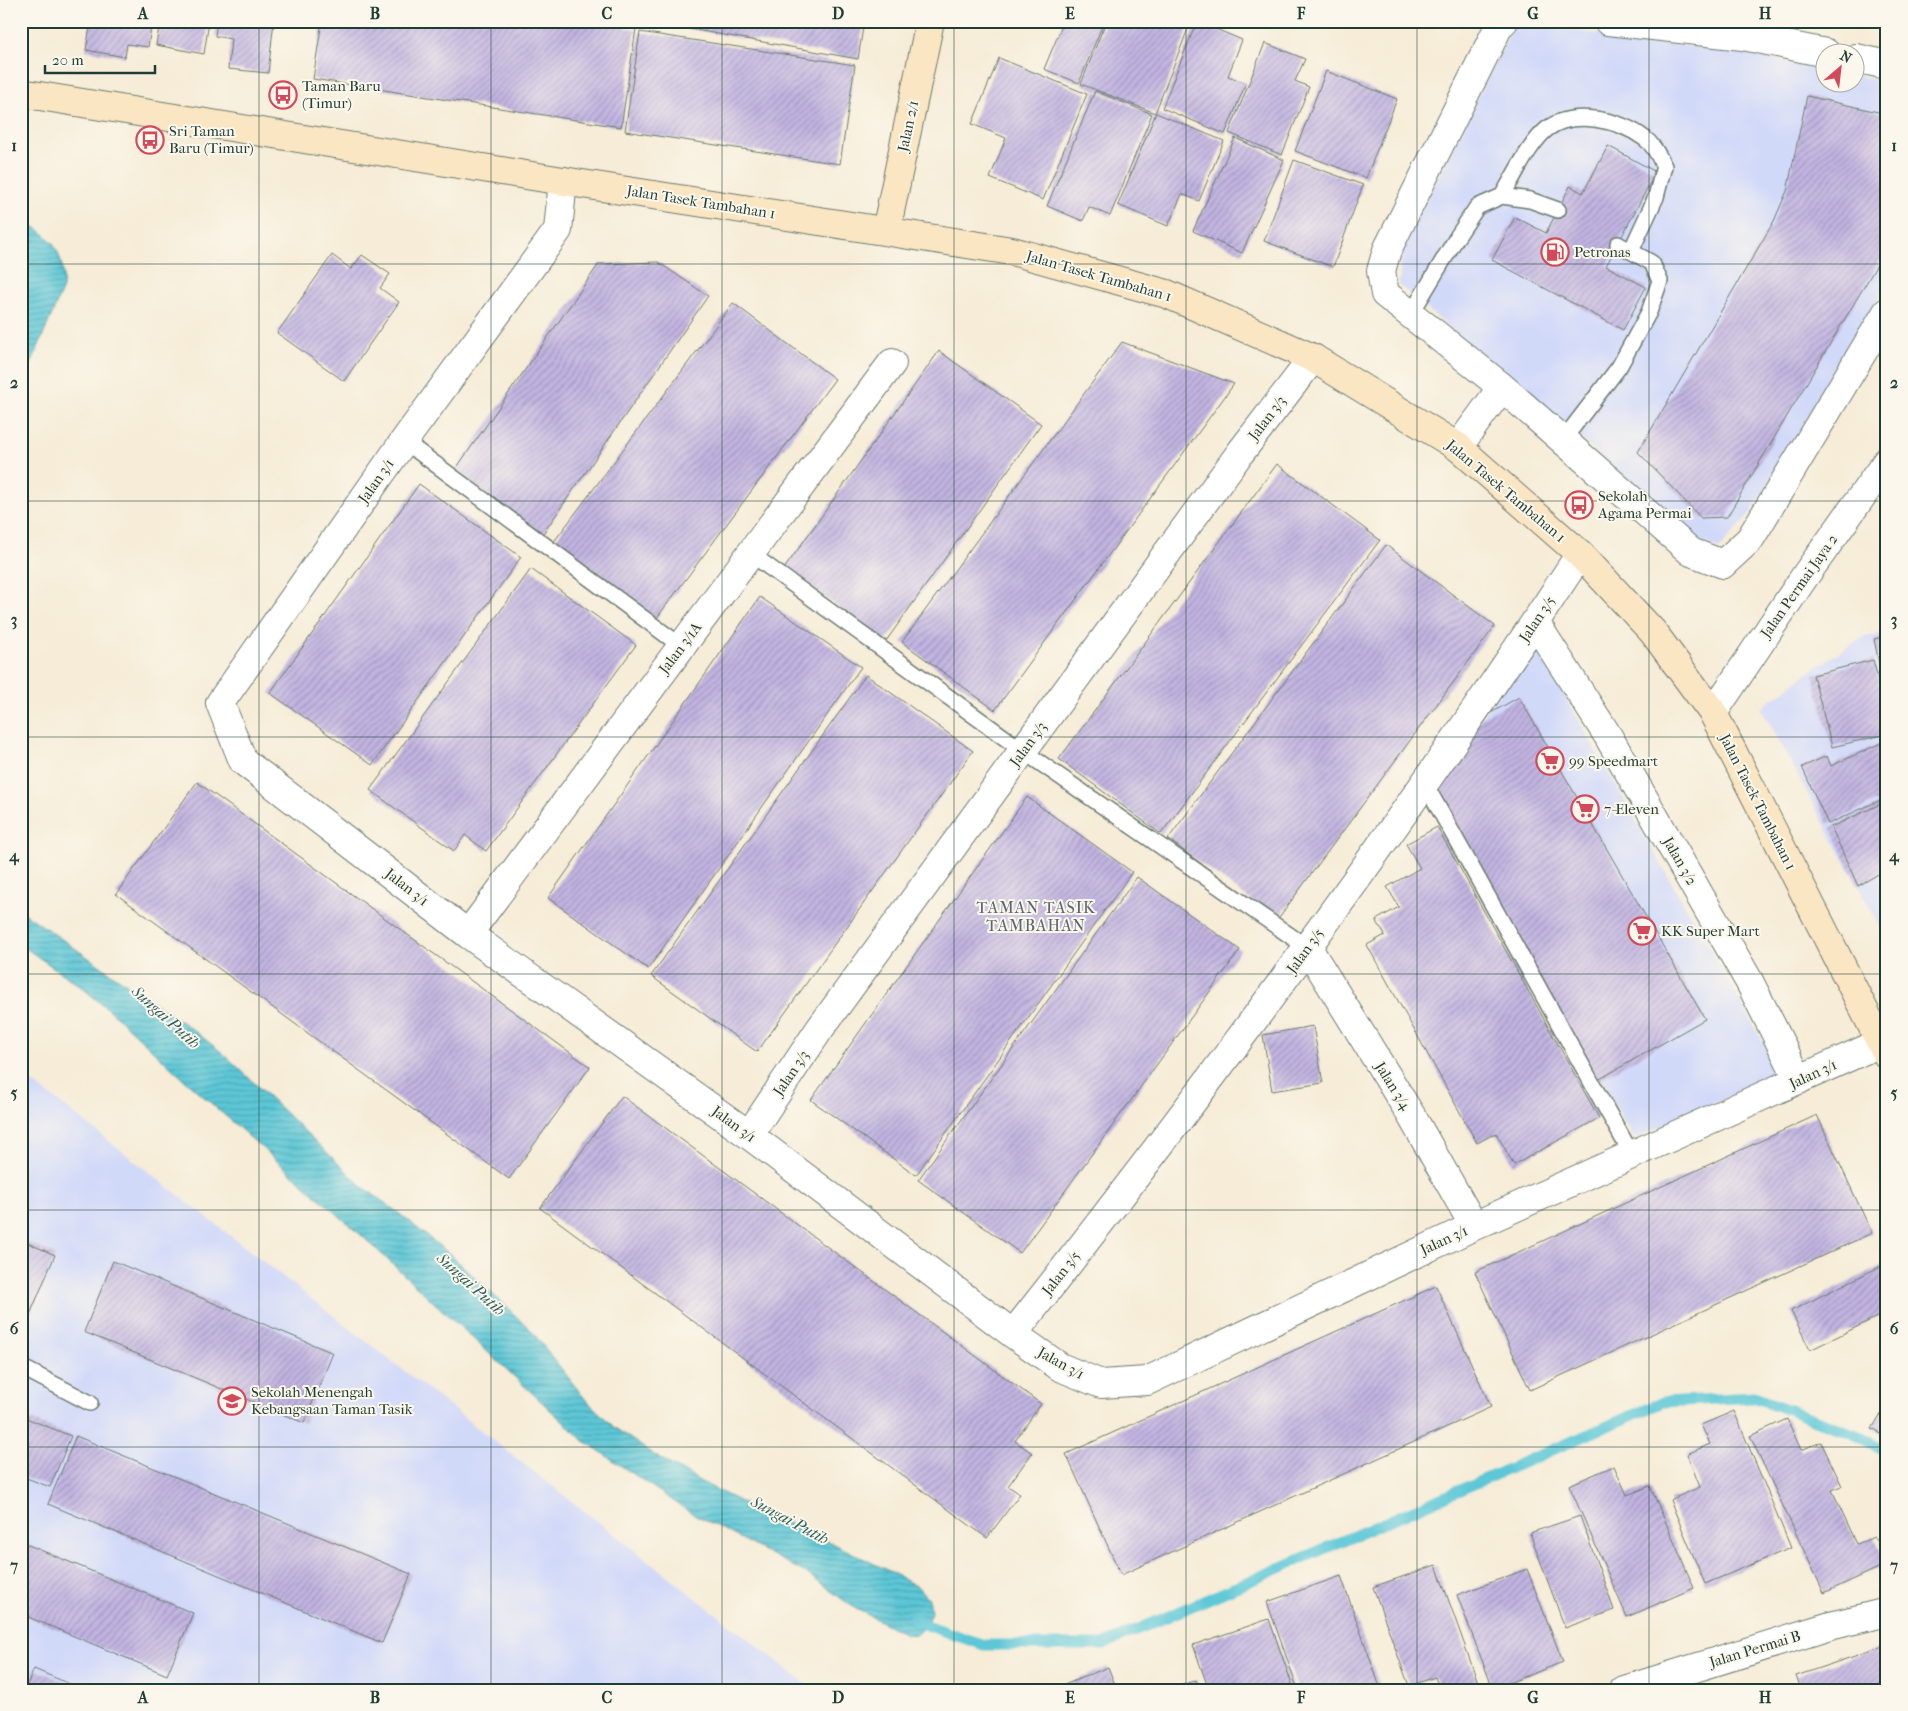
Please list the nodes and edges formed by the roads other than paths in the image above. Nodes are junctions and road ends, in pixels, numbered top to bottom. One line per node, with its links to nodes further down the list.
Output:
1 (930, 21): 12 (street, Jalan 2/1)
2 (1504, 21): 14 (street)
3 (1608, 21): 4 (street)
4 (1744, 29): 5 (street)
5 (1816, 49)
6 (1866, 60): 7 (street)
7 (1887, 65)
8 (21, 93): 9 (street, Jalan Tasek Tambahan 1)
9 (564, 181): 12 (street, Jalan Tasek Tambahan 1); 19 (street, Jalan 3/1)
10 (1502, 196): 11 (lane); 14 (lane); 18 (lane)
11 (1558, 210)
12 (886, 230): 15 (street, Jalan Tasek Tambahan 1)
13 (1887, 312): 18 (street)
14 (1411, 314): 17 (street)
15 (1313, 358): 20 (street, Jalan Tasek Tambahan 1); 27 (street, Jalan 3/3)
16 (892, 363): 22 (street, Jalan 3/1A)
17 (1502, 387): 18 (street); 20 (street)
18 (1563, 440)
19 (404, 441): 25 (lane); 29 (street, Jalan 3/1)
20 (1458, 447): 23 (street, Jalan Tasek Tambahan 1)
21 (1887, 460): 26 (street, Jalan Permai Jaya 2)
22 (751, 554): 25 (street, Jalan 3/1A); 27 (lane)
23 (1580, 554): 24 (street, Jalan 3/5); 26 (street, Jalan Tasek Tambahan 1)
24 (1535, 622): 28 (street, Jalan 3/5); 32 (street, Jalan 3/2)
25 (681, 646): 29 (street, Jalan 3/1A)
26 (1713, 713): 31 (street, Jalan Tasek Tambahan 1)
27 (1023, 752): 30 (lane); 33 (street, Jalan 3/3)
28 (1424, 782): 30 (street, Jalan 3/5); 34 (lane)
29 (468, 934): 33 (street, Jalan 3/1)
30 (1308, 948): 35 (street, Jalan 3/4); 36 (street, Jalan 3/5)
31 (1884, 1049): 32 (street, Jalan 3/1)
32 (1799, 1080): 34 (street, Jalan 3/1)
33 (749, 1135): 36 (street, Jalan 3/1)
34 (1632, 1155): 35 (street, Jalan 3/1)
35 (1474, 1226): 36 (street, Jalan 3/1)
36 (1013, 1334)
37 (21, 1367): 38 (lane)
38 (90, 1403)
39 (1887, 1612): 40 (street, Jalan Permai B)
40 (1624, 1690)

